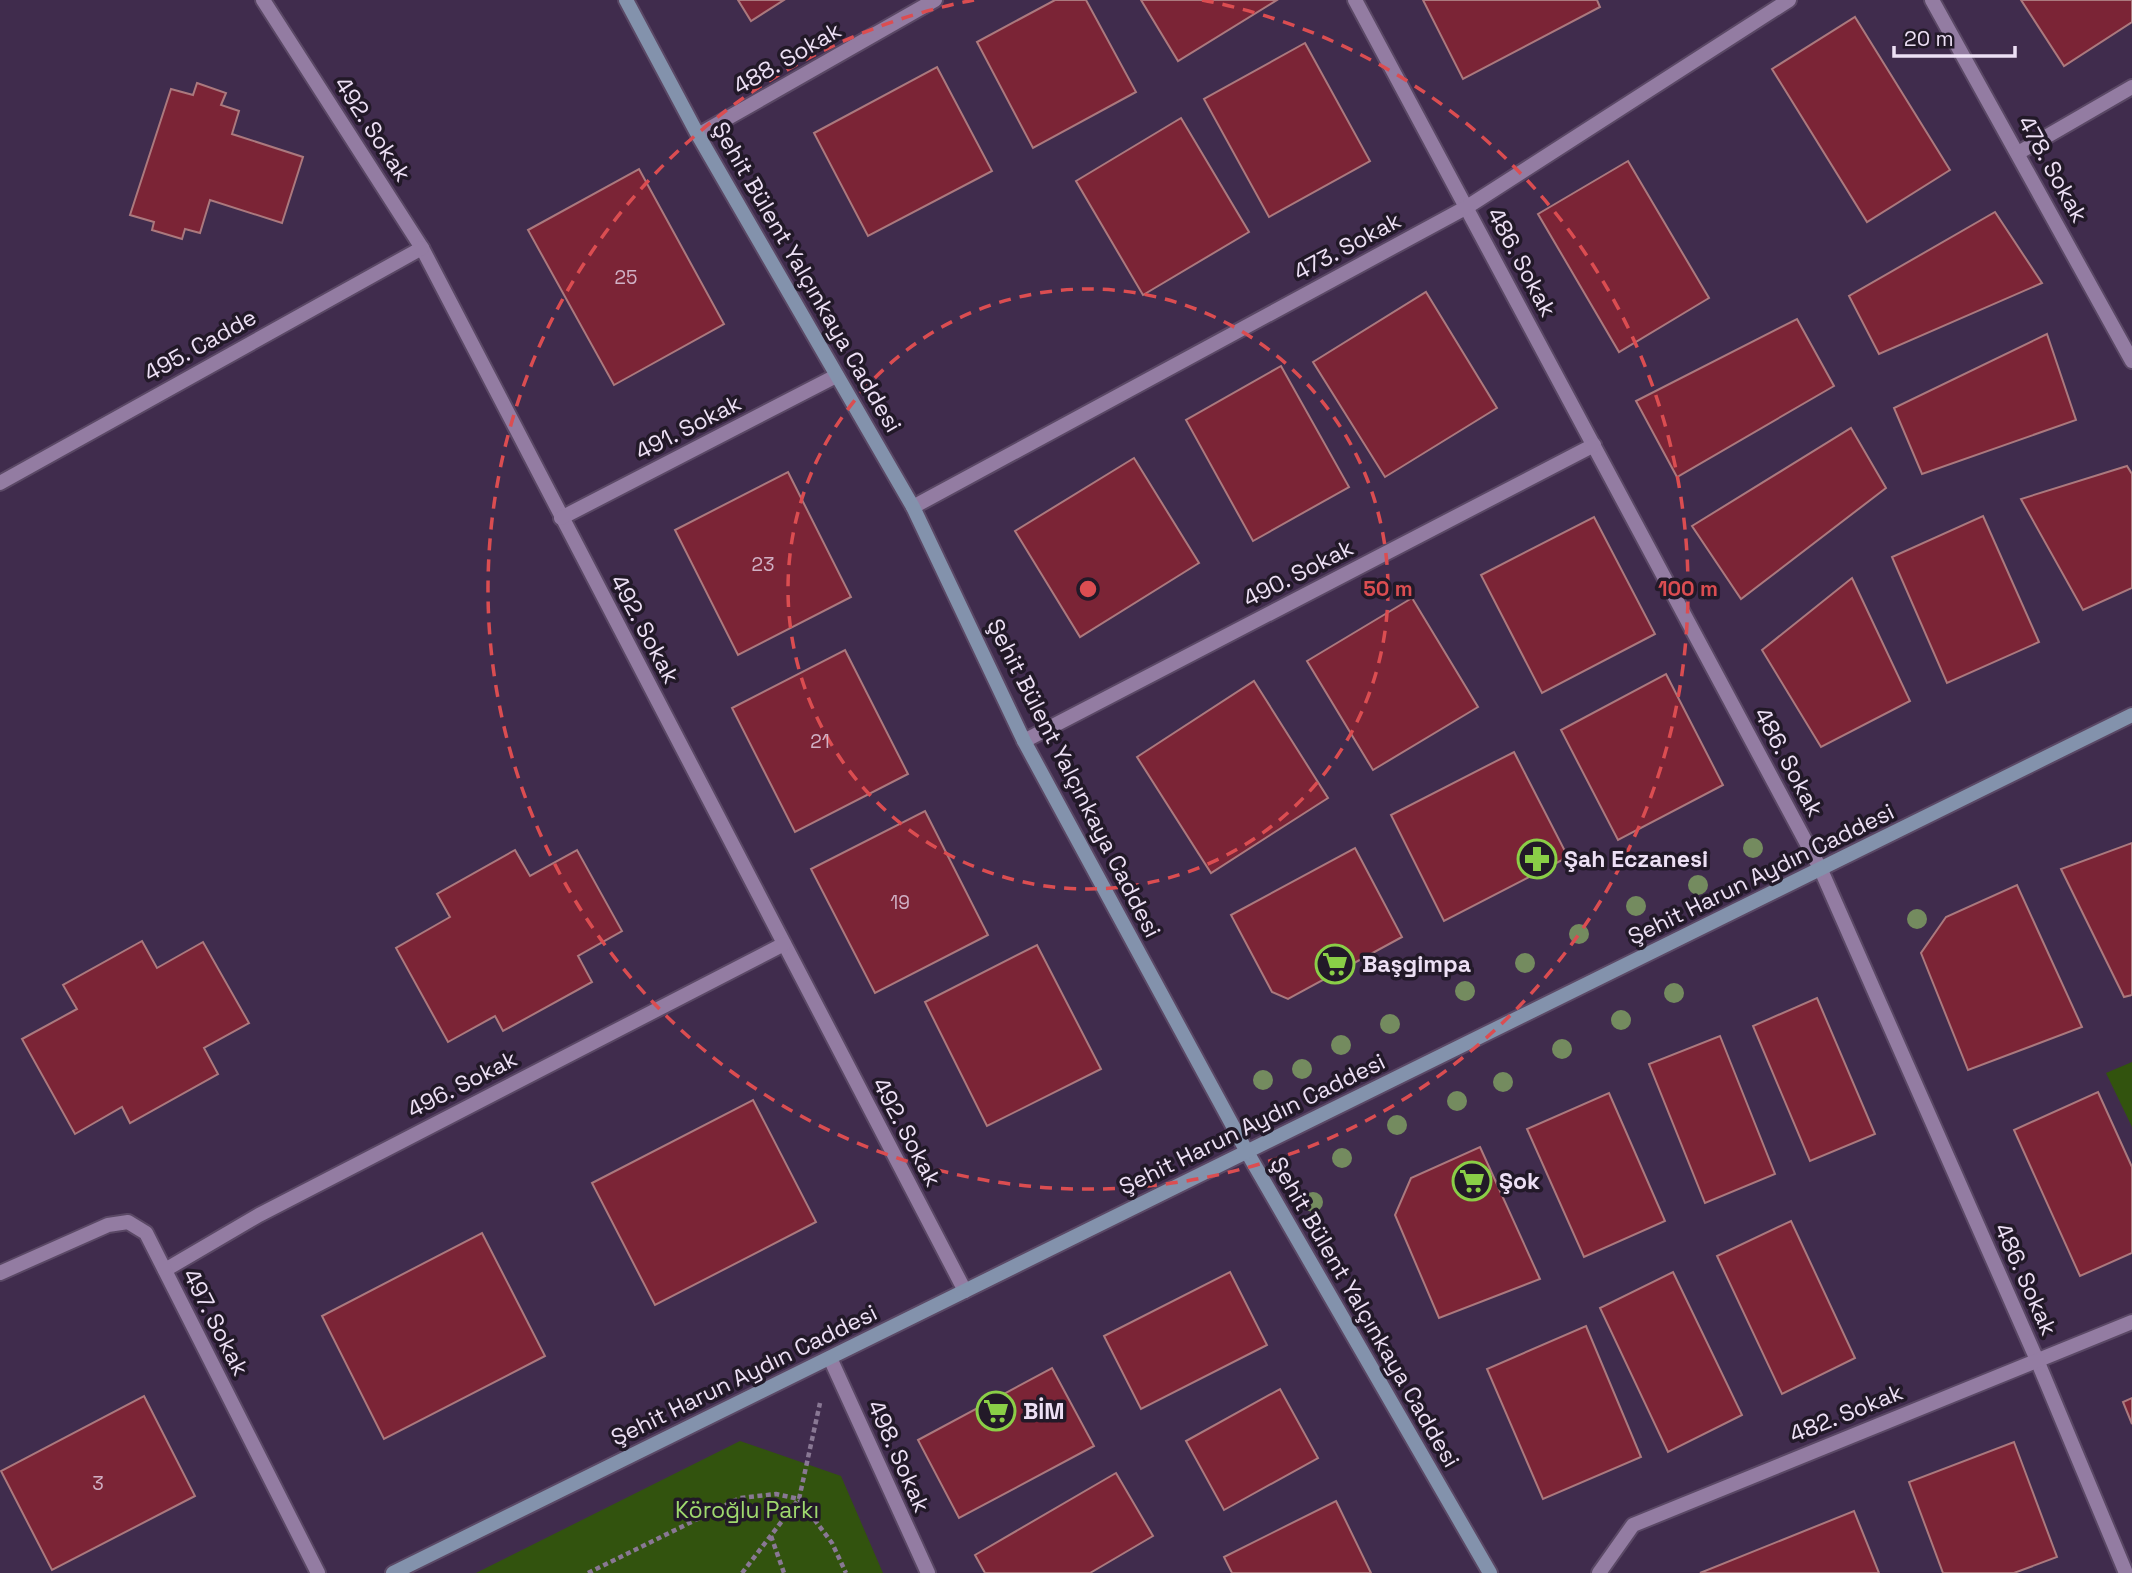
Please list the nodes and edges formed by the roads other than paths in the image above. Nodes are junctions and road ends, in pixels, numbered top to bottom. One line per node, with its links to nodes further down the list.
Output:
1 (263, 0): 11 (street, 492. Sokak)
2 (626, 0): 8 (main road, Şehit Bülent Yalçınkaya Caddesi)
3 (935, 0): 8 (street, 488. Sokak)
4 (1355, 0): 10 (street, 486. Sokak)
5 (1789, 0): 10 (street, 473. Sokak)
6 (1932, 0): 9 (street, 478. Sokak)
7 (2132, 87): 9 (street)
8 (698, 135): 13 (main road, Şehit Bülent Yalçınkaya Caddesi)
9 (2018, 153): 12 (street, 478. Sokak)
10 (1467, 207): 14 (street, 486. Sokak); 16 (street, 473. Sokak)
11 (422, 248): 15 (street, 495. Cadde); 17 (street, 492. Sokak)
12 (2132, 361)
13 (836, 376): 16 (main road, Şehit Bülent Yalçınkaya Caddesi); 17 (street, 491. Sokak)
14 (1594, 445): 19 (street, 490. Sokak); 20 (street, 486. Sokak)
15 (0, 483)
16 (913, 507): 19 (main road, Şehit Bülent Yalçınkaya Caddesi)
17 (561, 518): 21 (street, 492. Sokak)
18 (2132, 715): 20 (main road, Şehit Harun Aydın Caddesi)
19 (1024, 741): 22 (main road, Şehit Bülent Yalçınkaya Caddesi)
20 (1821, 870): 22 (main road, Şehit Harun Aydın Caddesi); 28 (street, 486. Sokak)
21 (783, 944): 23 (street, 496. Sokak); 25 (street, 492. Sokak)
22 (1247, 1152): 25 (main road, Şehit Harun Aydın Caddesi); 32 (main road, Şehit Bülent Yalçınkaya Caddesi)
23 (165, 1270): 24 (street, 497. Sokak); 29 (street, 497. Sokak)
24 (0, 1273)
25 (965, 1291): 27 (main road, Şehit Harun Aydın Caddesi)
26 (2132, 1322): 28 (street, 482. Sokak)
27 (830, 1357): 30 (main road, Şehit Harun Aydın Caddesi); 31 (street, 498. Sokak)
28 (2037, 1360): 33 (street, 482. Sokak); 34 (street, 486. Sokak)
29 (318, 1573)
30 (393, 1573)
31 (928, 1573)
32 (1490, 1573)
33 (1598, 1573)
34 (2126, 1573)

